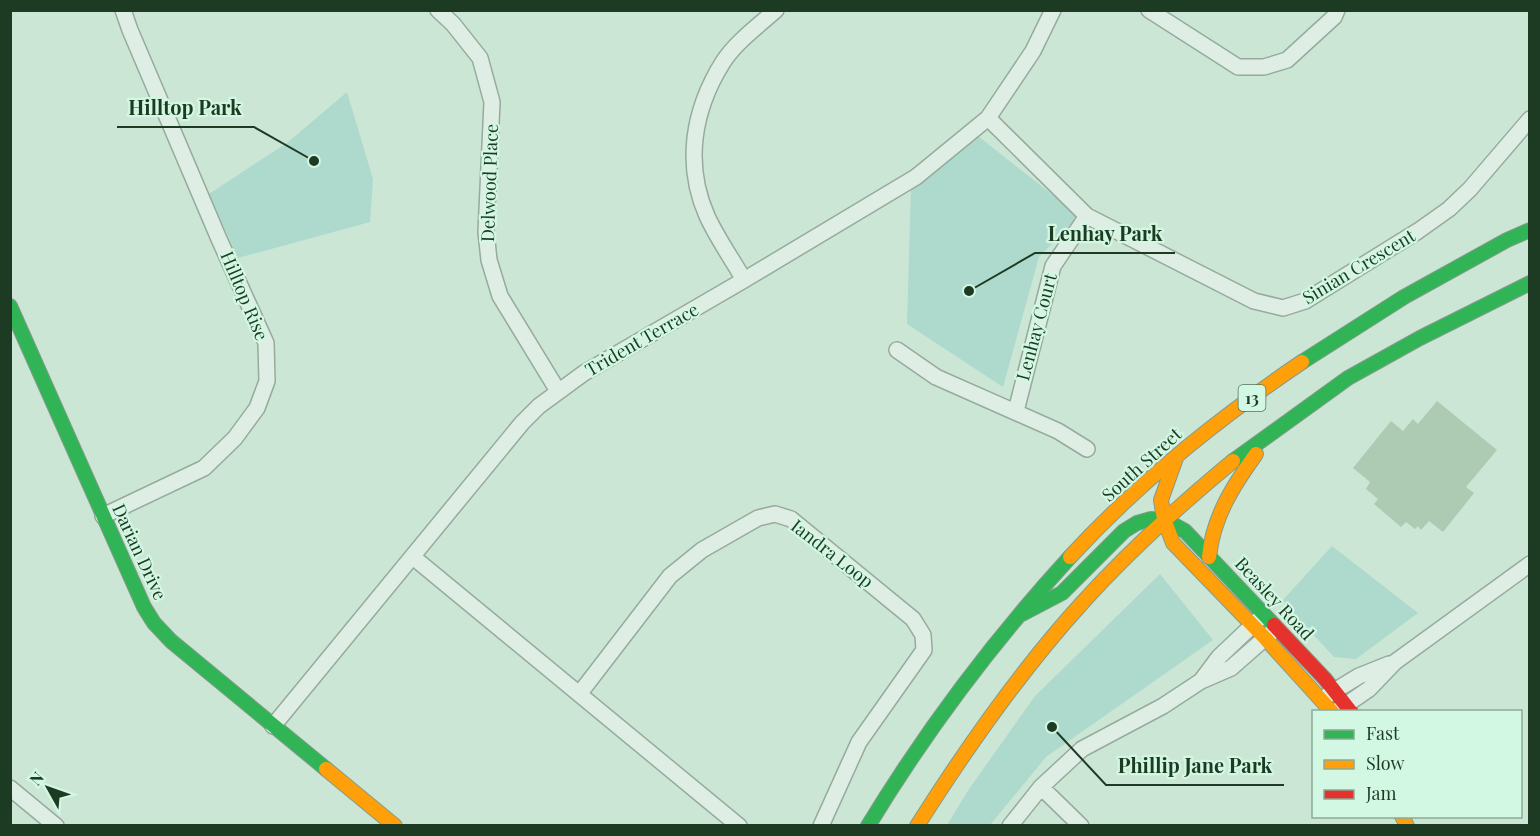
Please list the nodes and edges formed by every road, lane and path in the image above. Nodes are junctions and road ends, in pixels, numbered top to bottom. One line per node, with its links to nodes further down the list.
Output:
1 (123, 10): 20 (street, Hilltop Rise)
2 (438, 10): 15 (street, Delwood Place)
3 (776, 10): 11 (street)
4 (1053, 10): 7 (street, Trident Terrace)
5 (1149, 10): 6 (street)
6 (1337, 10)
7 (988, 118): 9 (street, Sinian Crescent); 11 (street, Trident Terrace)
8 (1530, 119): 9 (street, Sinian Crescent)
9 (1087, 216): 16 (street, Lenhay Court)
10 (1530, 230): 19 (main road, South Street / 13)
11 (744, 280): 15 (street, Trident Terrace)
12 (1530, 283): 17 (main road, 13)
13 (11, 310): 20 (main road, Darian Drive)
14 (897, 350): 16 (street)
15 (558, 391): 22 (street, Trident Terrace)
16 (1016, 411): 18 (street)
17 (1275, 429): 21 (main road, 13); 23 (main road)
18 (1087, 449)
19 (1176, 457): 21 (main road, Beasley Road); 26 (main road, South Street / 13)
20 (103, 516): 32 (main road, Darian Drive)
21 (1164, 519): 23 (main road, Beasley Road); 26 (main road); 27 (main road, Beasley Road); 40 (main road, 13)
22 (412, 557): 30 (street); 32 (street, Trident Terrace)
23 (1209, 557): 25 (main road, Beasley Road)
24 (1530, 564): 31 (street)
25 (1264, 614): 27 (street); 28 (main road, Beasley Road)
26 (1019, 615): 39 (main road, South Street / 13)
27 (1252, 625): 28 (main road, Beasley Road); 29 (street)
28 (1271, 633): 29 (street); 31 (main road, Beasley Road)
29 (1201, 681): 34 (street)
30 (580, 693): 37 (street); 38 (street, Iandra Loop)
31 (1337, 705)
32 (273, 726): 36 (main road, Darian Drive)
33 (10, 788): 35 (street)
34 (1041, 788): 41 (street); 42 (street)
35 (56, 825)
36 (395, 825)
37 (739, 825)
38 (820, 825)
39 (868, 825)
40 (917, 825)
41 (1010, 825)
42 (1082, 825)

